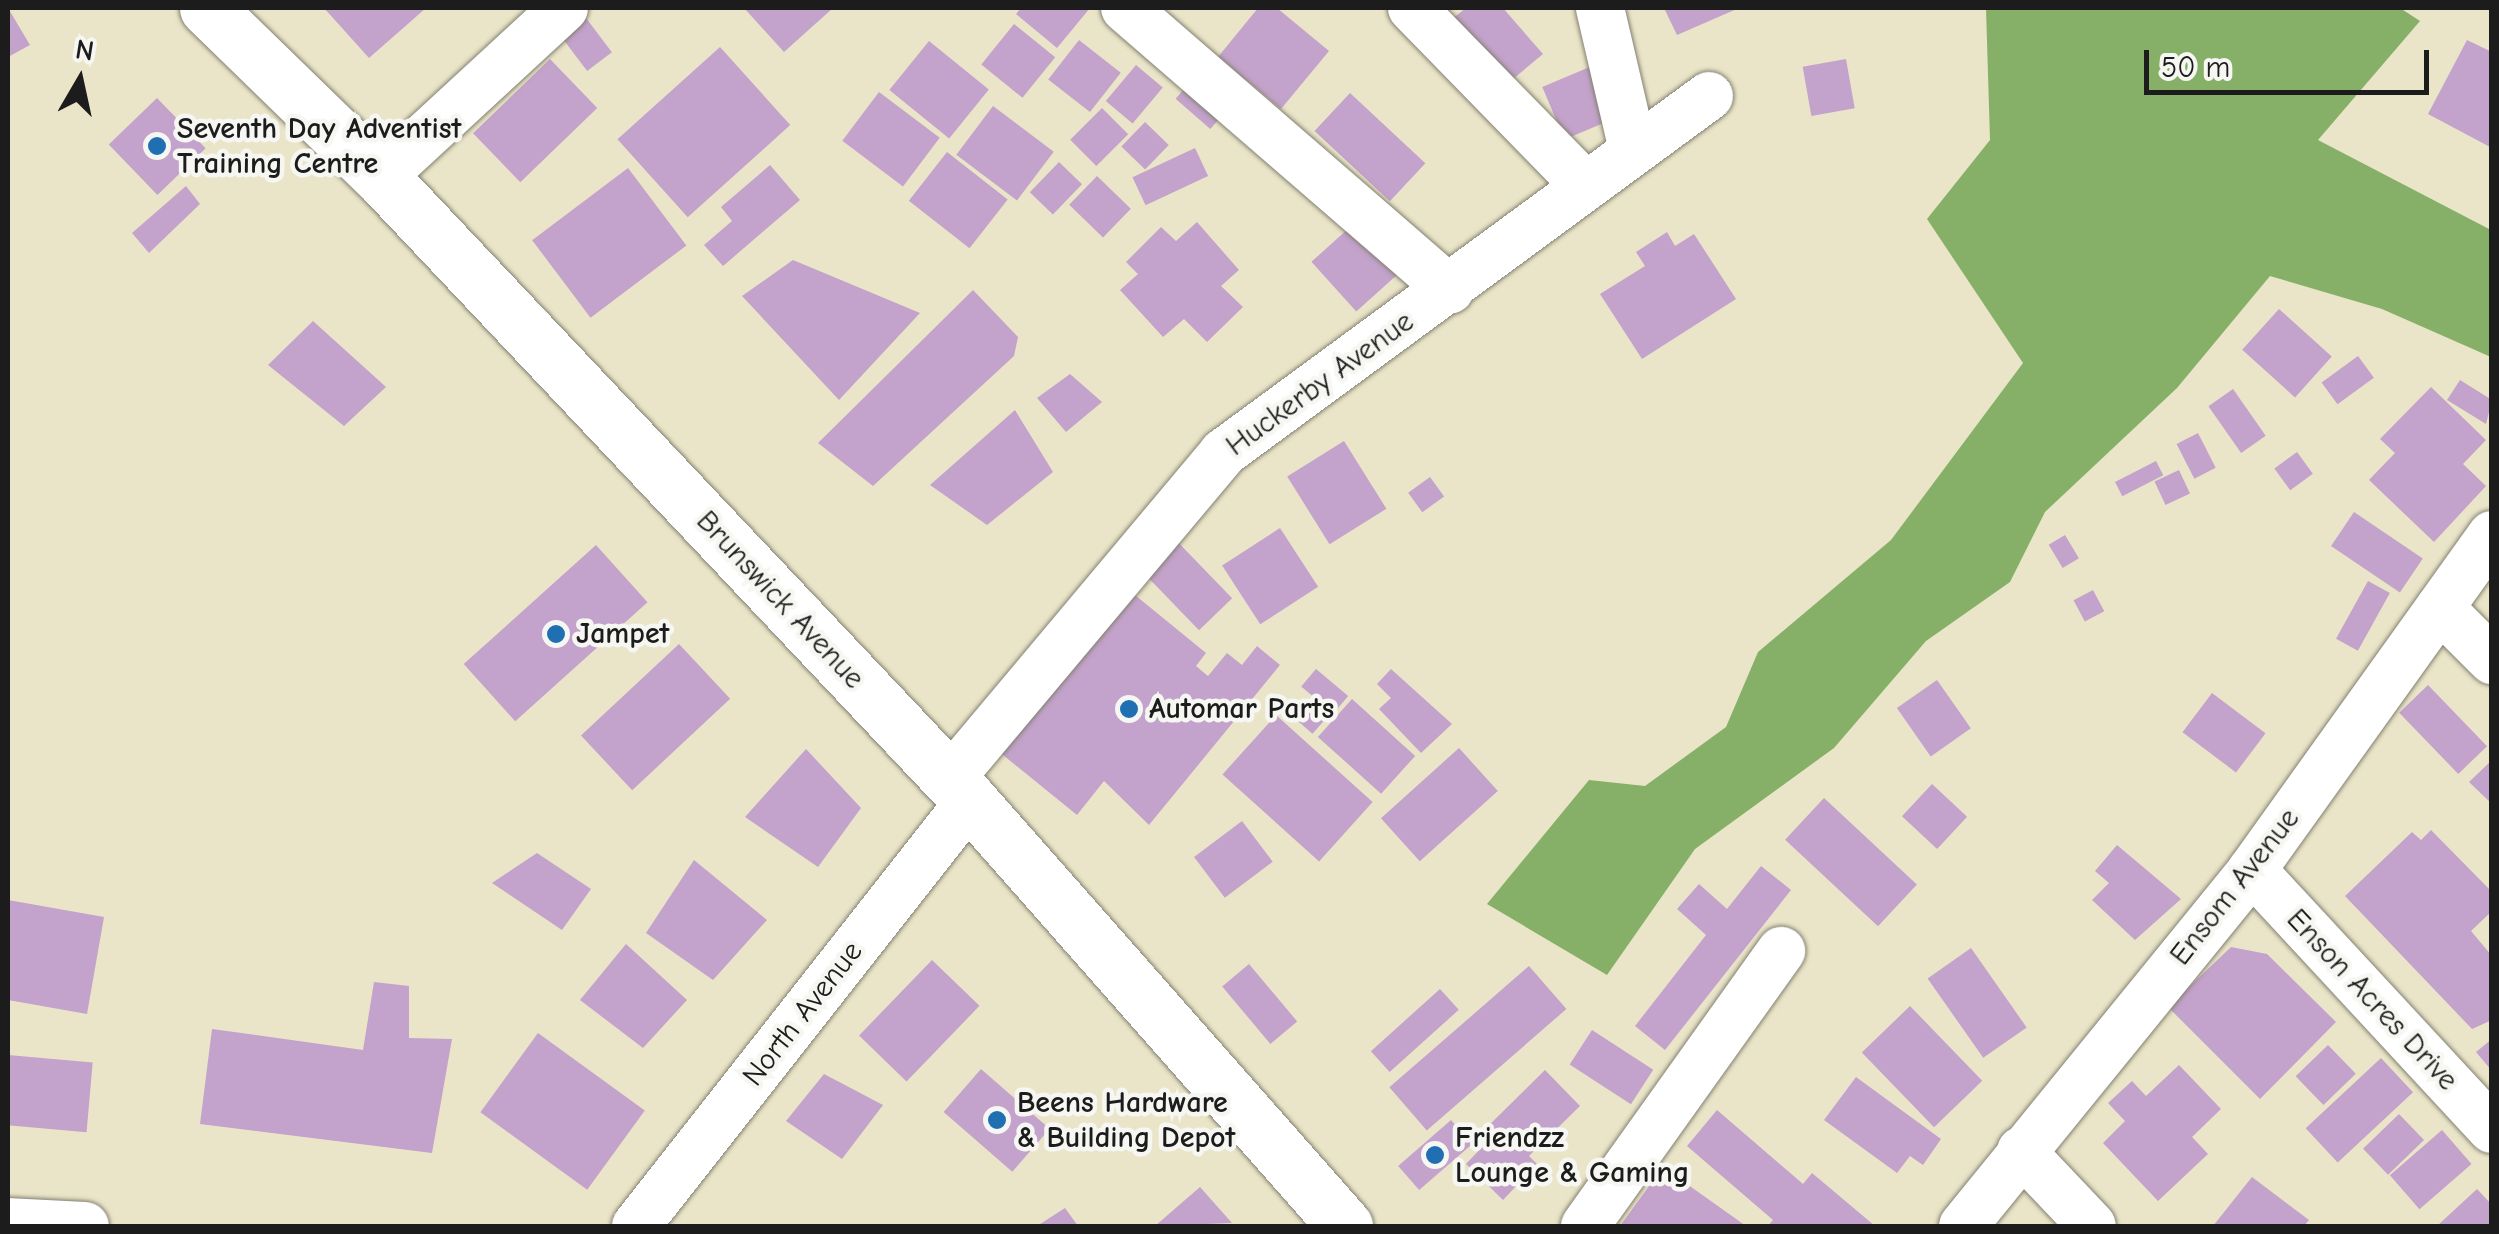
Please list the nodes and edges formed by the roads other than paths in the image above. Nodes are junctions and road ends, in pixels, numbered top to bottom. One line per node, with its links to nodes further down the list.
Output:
1 (207, 8): 8 (main road, Brunswick Avenue)
2 (564, 8): 8 (street)
3 (1125, 8): 10 (street)
4 (1412, 8): 9 (street)
5 (1600, 8): 7 (street)
6 (1709, 96): 7 (street, Huckerby Avenue)
7 (1632, 146): 9 (street, Huckerby Avenue)
8 (381, 177): 14 (main road, Brunswick Avenue)
9 (1584, 185): 10 (street, Huckerby Avenue)
10 (1450, 290): 14 (street, Huckerby Avenue)
11 (2492, 536): 12 (street, Ensom Avenue)
12 (2440, 608): 13 (street); 15 (street, Ensom Avenue)
13 (2492, 660)
14 (959, 790): 20 (main road, Brunswick Avenue); 22 (street, North Avenue)
15 (2252, 870): 17 (street, Enson Acres Drive); 18 (street, Ensom Avenue)
16 (1781, 951): 23 (street)
17 (2492, 1129)
18 (2021, 1152): 24 (street, Ensom Avenue); 25 (street)
19 (8, 1222): 21 (street)
20 (1330, 1222)
21 (85, 1226)
22 (636, 1226)
23 (1585, 1226)
24 (1963, 1226)
25 (2092, 1226)

